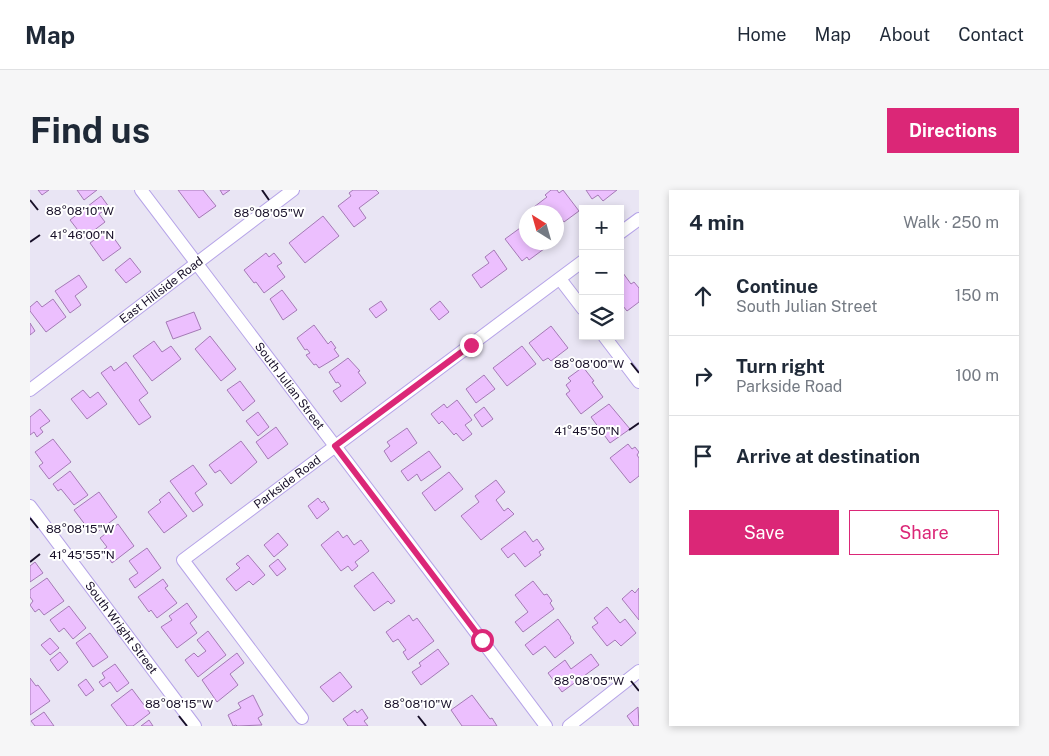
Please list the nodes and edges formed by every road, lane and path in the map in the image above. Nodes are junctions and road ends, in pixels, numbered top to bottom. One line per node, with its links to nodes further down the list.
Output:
1 (141, 190): 5 (street, South Julian Street)
2 (293, 190): 5 (street, East Hillside Road)
3 (639, 219): 4 (street)
4 (624, 230)
5 (196, 263): 11 (street, East Hillside Road); 12 (street, South Julian Street)
6 (579, 264): 7 (street, Parkside Road)
7 (560, 279): 8 (street); 12 (street, Parkside Road)
8 (579, 304)
9 (607, 340): 10 (street)
10 (639, 382)
11 (30, 390)
12 (335, 446): 15 (street, Parkside Road); 17 (street, South Julian Street)
13 (30, 506): 16 (street, South Wright Street)
14 (639, 671): 18 (street)
15 (302, 718)
16 (195, 726)
17 (546, 726)
18 (570, 726)

